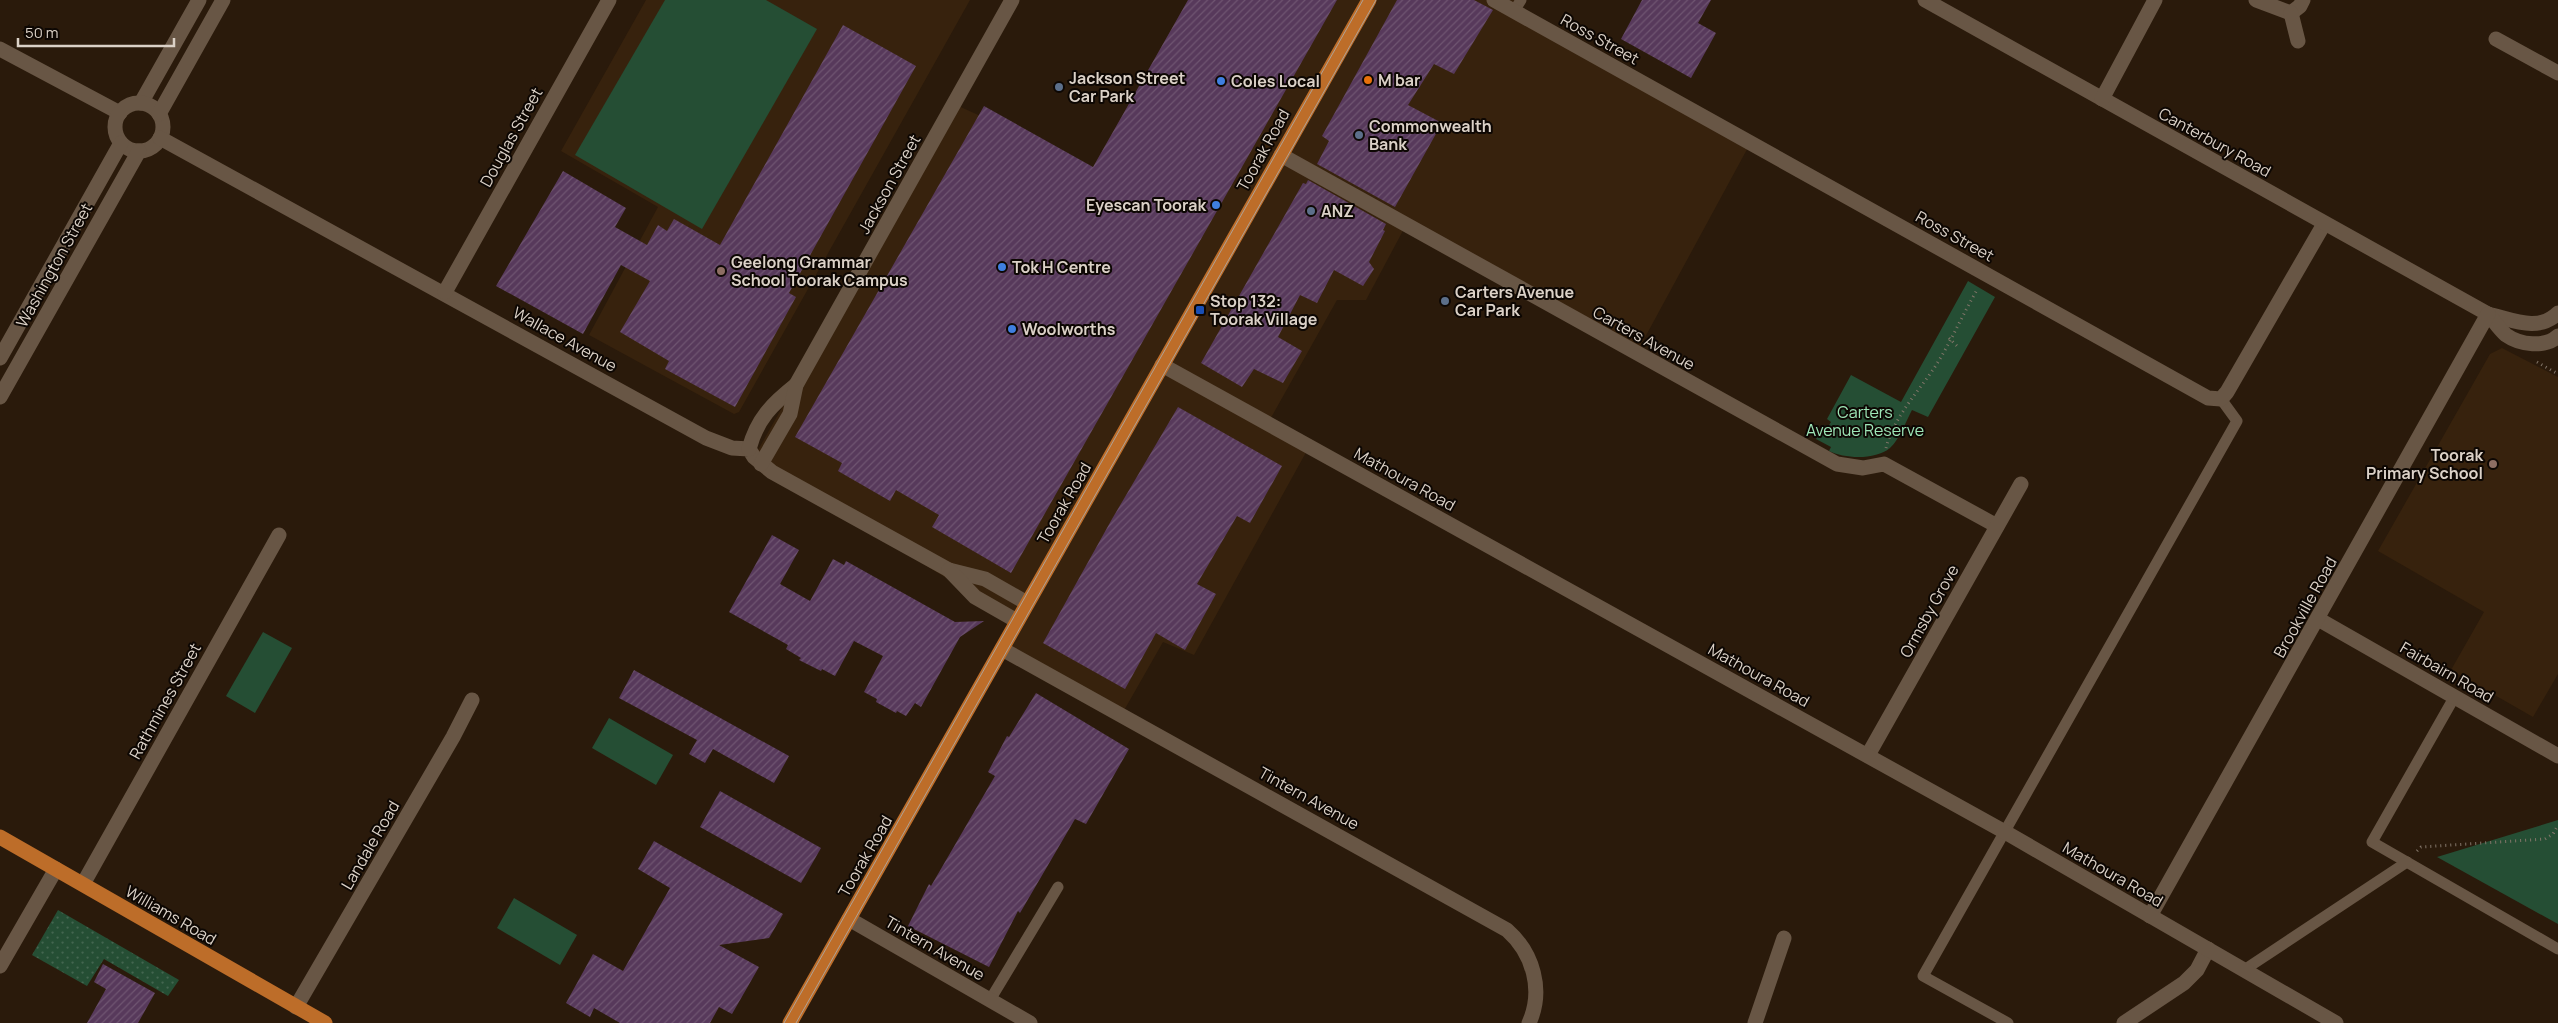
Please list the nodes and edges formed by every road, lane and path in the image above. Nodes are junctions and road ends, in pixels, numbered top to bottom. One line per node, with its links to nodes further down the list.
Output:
1 (199, 0): 18 (street)
2 (223, 0): 20 (street)
3 (609, 0): 27 (street, Douglas Street)
4 (1012, 0): 37 (street, Jackson Street)
5 (1369, 0): 24 (main road, Toorak Road)
6 (1494, 0): 11 (street, Ross Street)
7 (1925, 0): 17 (street, Canterbury Road)
8 (2156, 0): 17 (street)
9 (2256, 0): 12 (street)
10 (2303, 0): 12 (street)
11 (1518, 6): 39 (street, Ross Street)
12 (2291, 13): 14 (street)
13 (2496, 39): 16 (street)
14 (2298, 41)
15 (0, 49): 19 (street)
16 (2558, 73)
17 (2102, 99): 25 (street, Canterbury Road)
18 (141, 104): 19 (street); 20 (street)
19 (120, 113): 22 (street)
20 (159, 114): 21 (street)
21 (160, 138): 23 (street); 27 (street, Wallace Avenue)
22 (121, 143): 23 (street); 33 (street, Washington Street)
23 (139, 151): 38 (street, Washington Street)
24 (1281, 155): 35 (main road, Toorak Road); 44 (street, Carters Avenue)
25 (2324, 224): 29 (street, Canterbury Road); 39 (street)
26 (1979, 285): 31 (path)
27 (445, 292): 40 (street, Wallace Avenue)
28 (2558, 313): 29 (street)
29 (2488, 314): 30 (street); 48 (street, Brookville Road)
30 (2558, 336)
31 (1950, 338): 32 (path); 41 (path)
32 (1959, 348)
33 (0, 358)
34 (2533, 360): 36 (path)
35 (1162, 365): 47 (main road, Toorak Road); 53 (street, Mathoura Road)
36 (2558, 374)
37 (796, 385): 40 (street, Jackson Street); 42 (street, Jackson Street)
38 (0, 397)
39 (2220, 398): 56 (lane)
40 (749, 449): 42 (street)
41 (1886, 450)
42 (761, 464): 46 (street)
43 (2020, 484): 44 (street, Ormsby Grove)
44 (1997, 526): 53 (street, Ormsby Grove)
45 (278, 535): 60 (street, Rathmines Street)
46 (949, 570): 47 (street); 49 (street)
47 (1027, 603): 49 (main road, Toorak Road)
48 (2318, 619): 51 (street, Fairbairn Road); 62 (street, Brookville Road)
49 (1017, 621): 50 (main road, Toorak Road)
50 (1002, 649): 63 (main road, Toorak Road); 74 (street, Tintern Avenue)
51 (2455, 696): 54 (street, Fairbairn Road); 58 (lane)
52 (472, 700): 70 (street, Landale Road)
53 (1868, 755): 56 (street, Mathoura Road)
54 (2558, 756)
55 (2558, 825): 58 (path)
56 (2005, 832): 62 (street, Mathoura Road); 76 (lane)
57 (0, 837): 59 (main road, Williams Road)
58 (2407, 862): 66 (lane); 68 (lane)
59 (56, 869): 60 (main road, Williams Road); 67 (street)
60 (83, 884): 70 (main road, Williams Road)
61 (1058, 887): 69 (lane)
62 (2150, 916): 65 (street, Mathoura Road)
63 (849, 919): 69 (street, Tintern Avenue); 72 (main road, Toorak Road)
64 (1784, 938): 75 (street)
65 (2208, 949): 68 (street, Mathoura Road); 77 (street)
66 (2558, 949)
67 (0, 966)
68 (2244, 970): 78 (street, Mathoura Road)
69 (990, 1000): 73 (street, Tintern Avenue)
70 (296, 1007): 71 (main road, Williams Road)
71 (325, 1023)
72 (790, 1023)
73 (1030, 1023)
74 (1529, 1023)
75 (1754, 1023)
76 (2008, 1023)
77 (2124, 1023)
78 (2336, 1023)

